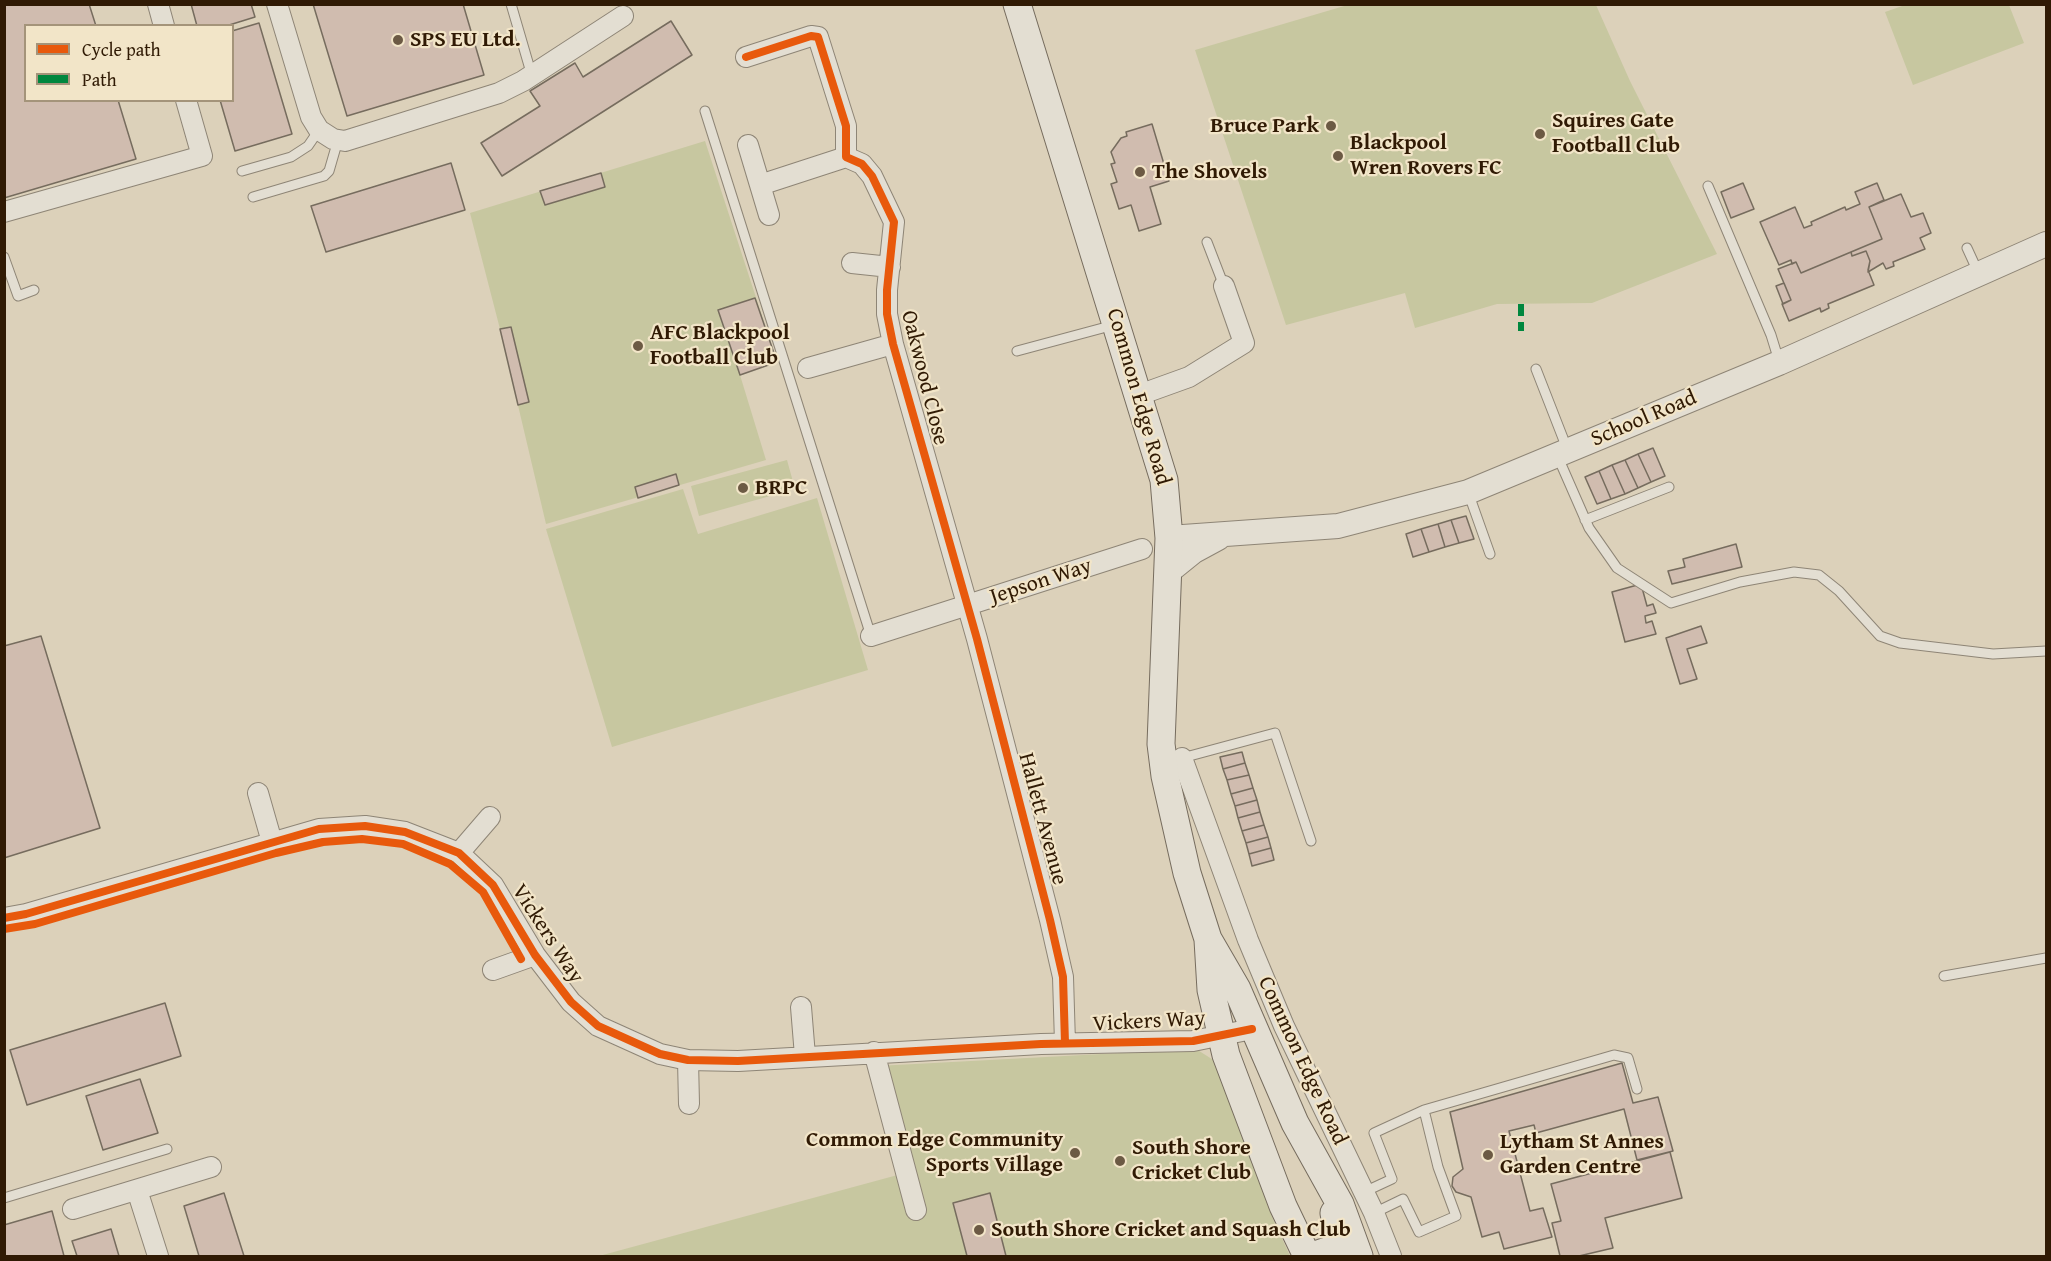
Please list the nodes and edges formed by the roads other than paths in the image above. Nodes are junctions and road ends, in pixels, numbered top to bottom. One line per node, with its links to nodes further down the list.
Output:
1 (158, 4): 6 (street)
2 (277, 4): 11 (street)
3 (511, 4): 8 (lane)
4 (1017, 4): 30 (main road, Common Edge Road)
5 (623, 16): 8 (street)
6 (163, 24)
7 (746, 57): 14 (street)
8 (532, 76): 12 (street)
9 (187, 102): 19 (street)
10 (705, 111): 47 (lane)
11 (319, 130): 12 (street); 15 (lane)
12 (338, 140): 18 (lane)
13 (748, 145): 16 (street)
14 (846, 157): 16 (street); 26 (street, Oakwood Close)
15 (242, 171)
16 (760, 185): 20 (street)
17 (1708, 186): 33 (lane)
18 (253, 197)
19 (4, 212)
20 (769, 215)
21 (1207, 242): 28 (lane)
22 (2046, 243): 27 (street, School Road)
23 (1966, 248): 27 (lane)
24 (4, 257): 29 (lane)
25 (852, 263): 26 (street)
26 (890, 267): 31 (street, Oakwood Close)
27 (1978, 274): 33 (street, School Road)
28 (1224, 286): 36 (street)
29 (34, 290)
30 (1117, 324): 32 (lane); 36 (main road, Common Edge Road)
31 (893, 344): 34 (street, Oakwood Close); 46 (street, Oakwood Close)
32 (1017, 351)
33 (1779, 363): 37 (street, School Road)
34 (808, 368)
35 (1536, 369): 37 (lane)
36 (1139, 395): 42 (main road, Common Edge Road)
37 (1563, 453): 39 (street, School Road); 40 (lane)
38 (1669, 487): 40 (lane)
39 (1468, 492): 41 (street, School Road); 44 (lane)
40 (1587, 524): 48 (lane)
41 (1225, 535): 42 (street, School Road); 45 (street, School Road)
42 (1168, 538): 45 (main road, Common Edge Road)
43 (1142, 549): 46 (street, Jepson Way)
44 (1490, 554)
45 (1168, 572): 56 (main road, Common Edge Road)
46 (968, 606): 47 (street, Jepson Way); 67 (street, Hallett Avenue)
47 (871, 636)
48 (2046, 651)
49 (1182, 758): 52 (lane); 55 (street, Common Edge Road)
50 (258, 793): 53 (street)
51 (490, 818): 54 (street)
52 (1311, 841)
53 (272, 842): 54 (street, Vickers Way); 57 (street, Vickers Way)
54 (459, 853): 59 (street, Vickers Way)
55 (1220, 864): 56 (street); 78 (street, Common Edge Road)
56 (1187, 873): 58 (main road, Common Edge Road)
57 (4, 918)
58 (1208, 939): 64 (main road, Common Edge Road); 65 (main road, Common Edge Road)
59 (534, 955): 61 (street); 70 (street, Vickers Way)
60 (2046, 958): 62 (lane)
61 (492, 970)
62 (1944, 976)
63 (801, 1006): 69 (street)
64 (1252, 1029): 65 (street, Vickers Way); 75 (main road, Common Edge Road)
65 (1220, 1036): 66 (street, Vickers Way); 66 (street, Vickers Way); 84 (main road, Common Edge Road)
66 (1193, 1041): 67 (street, Vickers Way)
67 (1065, 1043): 68 (street, Vickers Way)
68 (874, 1052): 69 (street, Vickers Way); 81 (street)
69 (805, 1056): 70 (street, Vickers Way)
70 (688, 1060): 72 (street)
71 (1637, 1089): 73 (lane)
72 (689, 1104)
73 (1424, 1110): 78 (lane); 82 (lane)
74 (167, 1149): 79 (lane)
75 (1312, 1153): 85 (main road); 86 (main road, Common Edge Road)
76 (211, 1167): 77 (street)
77 (137, 1190): 80 (street); 83 (street)
78 (1364, 1192): 82 (street, Common Edge Road)
79 (4, 1198)
80 (73, 1209)
81 (916, 1210)
82 (1374, 1213): 87 (street, Common Edge Road)
83 (158, 1257)
84 (1307, 1257)
85 (1312, 1257)
86 (1359, 1257)
87 (1391, 1257)

